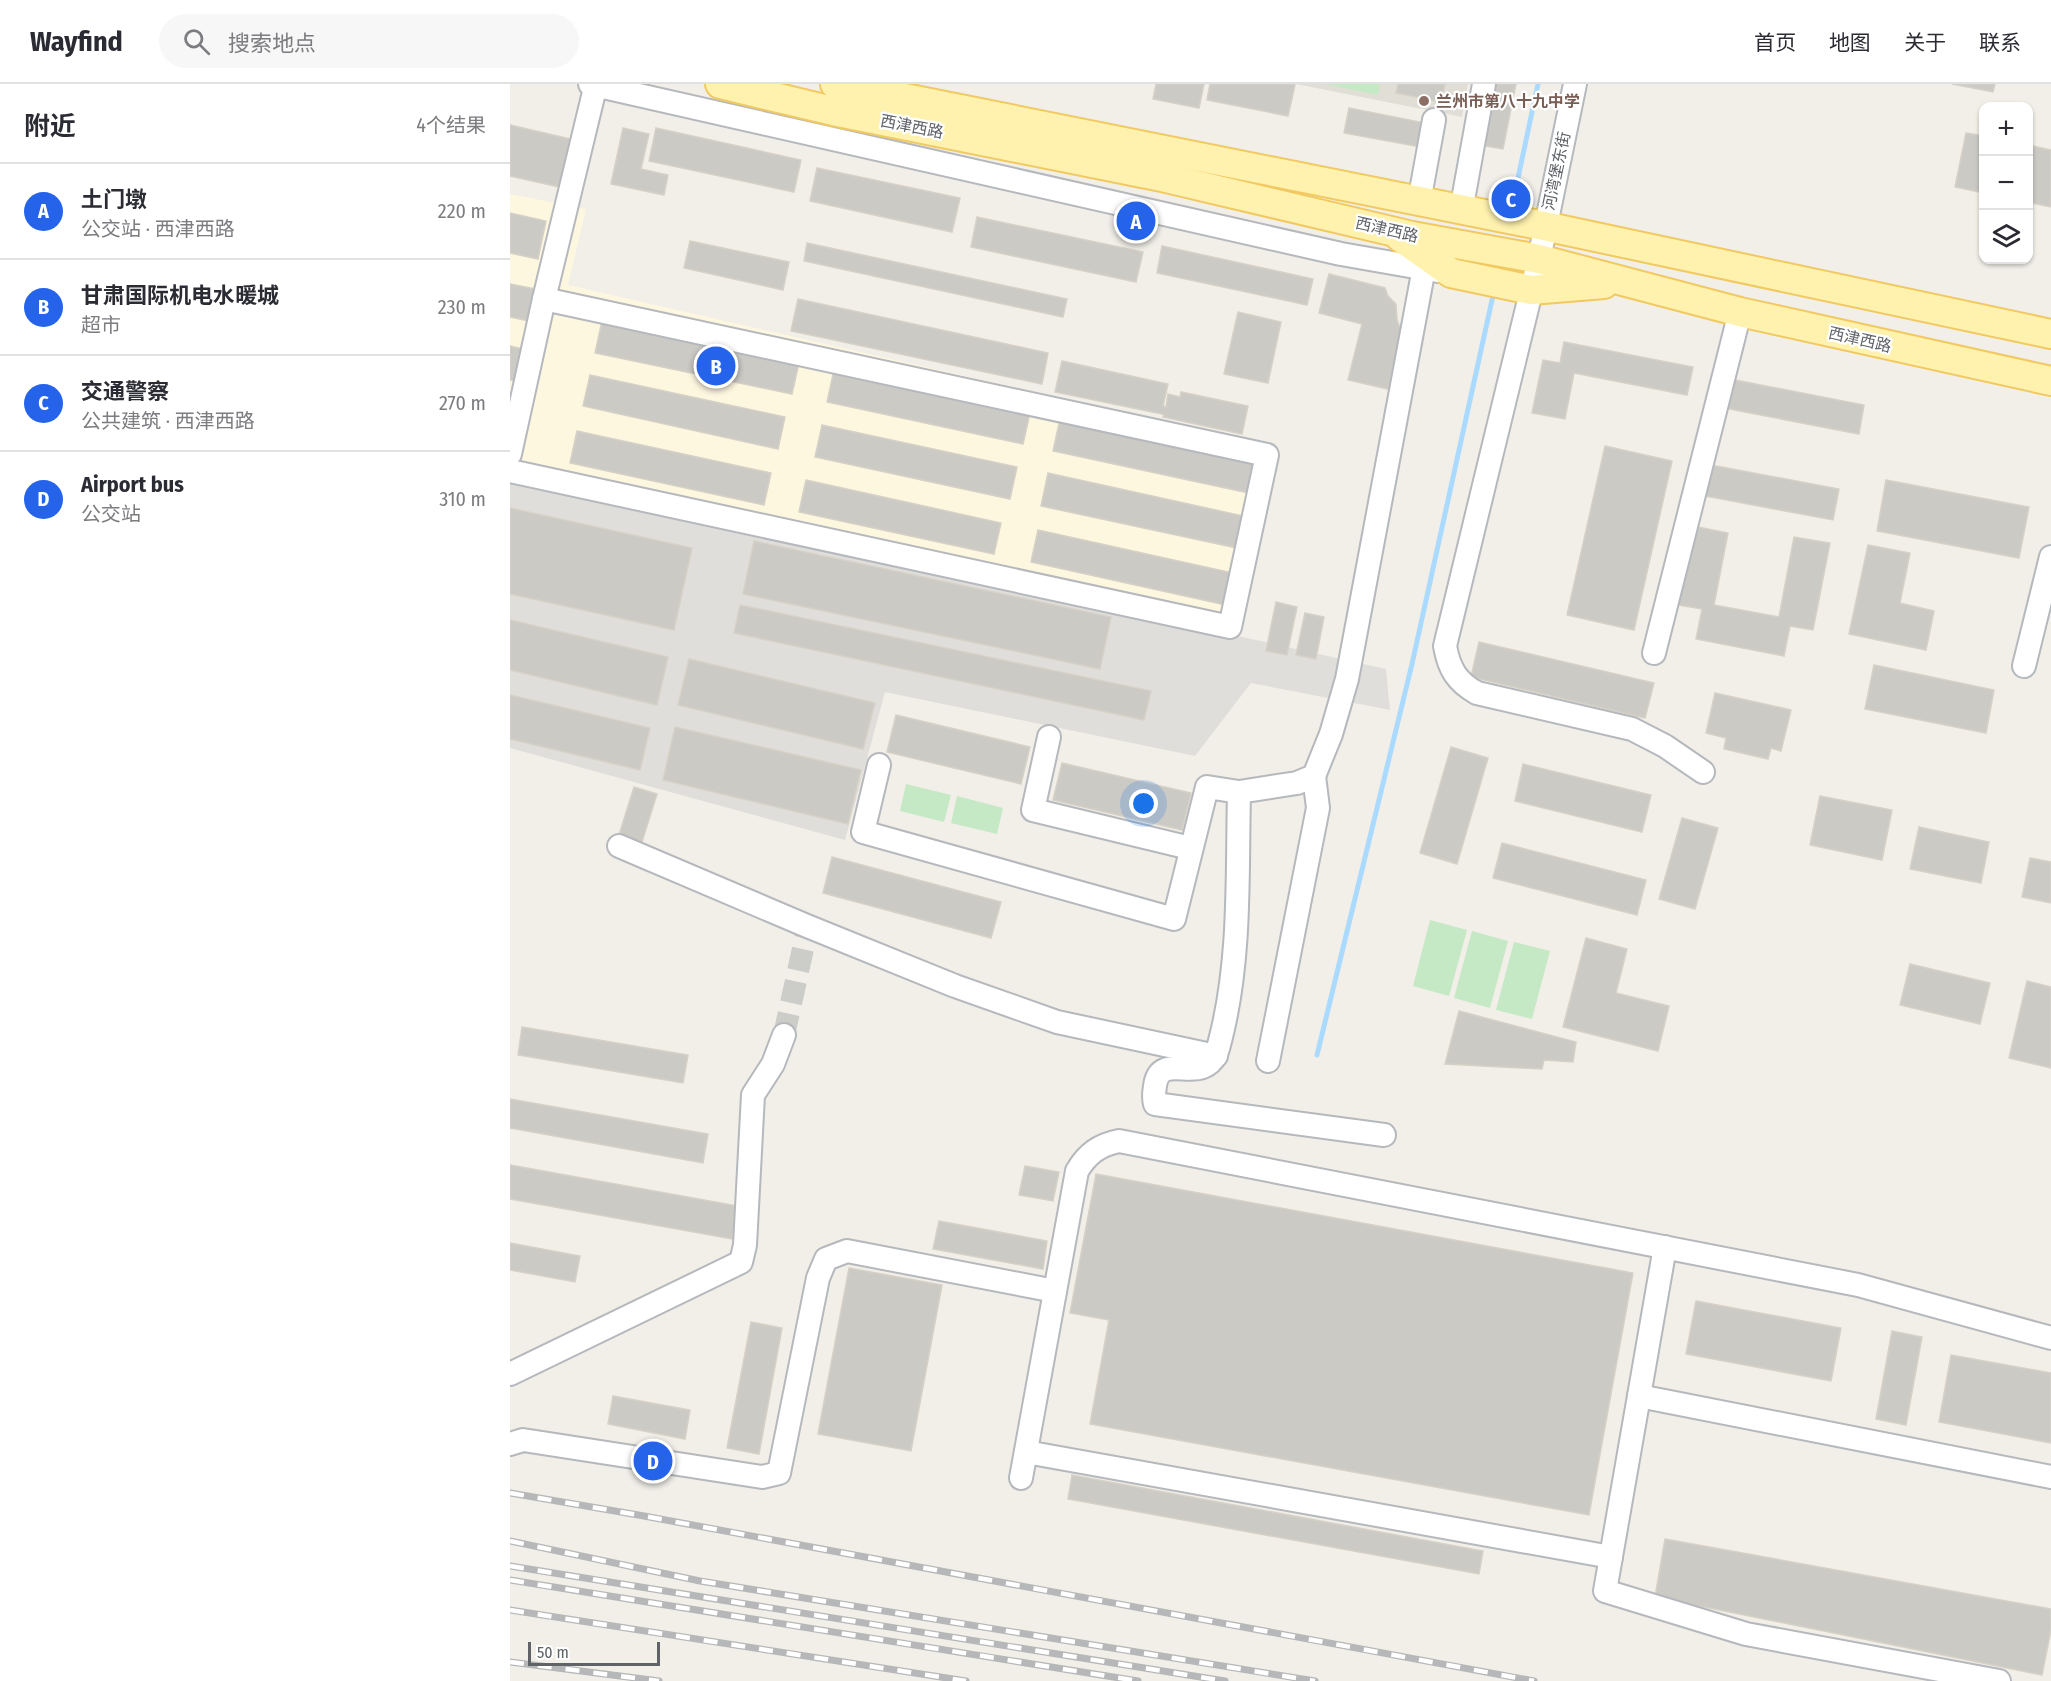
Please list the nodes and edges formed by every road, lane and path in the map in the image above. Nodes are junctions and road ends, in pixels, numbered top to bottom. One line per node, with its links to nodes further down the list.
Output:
1 (594, 84): 12 (street); 15 (street)
2 (720, 84): 10 (main road, 西津西路)
3 (837, 84): 7 (main road, 西津西路)
4 (1484, 84): 8 (street)
5 (1575, 84): 9 (street, 河湾堡东街)
6 (1434, 120): 7 (street)
7 (1419, 202): 8 (main road, 西津西路)
8 (1470, 212): 9 (main road, 西津西路)
9 (1538, 226): 11 (street, 河湾堡东街); 17 (main road, 西津西路)
10 (1390, 231): 11 (main road, 西津西路); 12 (main road)
11 (1532, 258): 13 (main road, 西津西路); 14 (street, 河湾堡东街)
12 (1438, 271): 14 (main road); 27 (street)
13 (1626, 282): 14 (main road); 16 (main road, 西津西路)
14 (1531, 290): 26 (street, 河湾堡东街)
15 (544, 299): 19 (street); 20 (street)
16 (1740, 312): 18 (main road, 西津西路); 22 (street)
17 (2051, 334)
18 (2051, 381)
19 (510, 454)
20 (510, 471)
21 (2051, 557): 23 (street)
22 (1653, 653)
23 (2024, 666)
24 (1049, 737): 30 (street)
25 (879, 765): 30 (street)
26 (1703, 772)
27 (1314, 776): 28 (street); 33 (street)
28 (1239, 792): 30 (street); 32 (street)
29 (619, 846): 32 (street)
30 (1190, 848)
31 (784, 1035): 38 (street)
32 (1216, 1056): 34 (street)
33 (1268, 1061)
34 (1384, 1135)
35 (1665, 1247): 36 (street); 37 (street); 39 (street)
36 (1055, 1291): 40 (street); 41 (street)
37 (2051, 1338)
38 (510, 1374)
39 (1639, 1396): 42 (street); 44 (street)
40 (510, 1444)
41 (1026, 1452): 43 (street); 44 (street)
42 (2051, 1477)
43 (1021, 1478)
44 (1611, 1557): 45 (street)
45 (1999, 1681)

